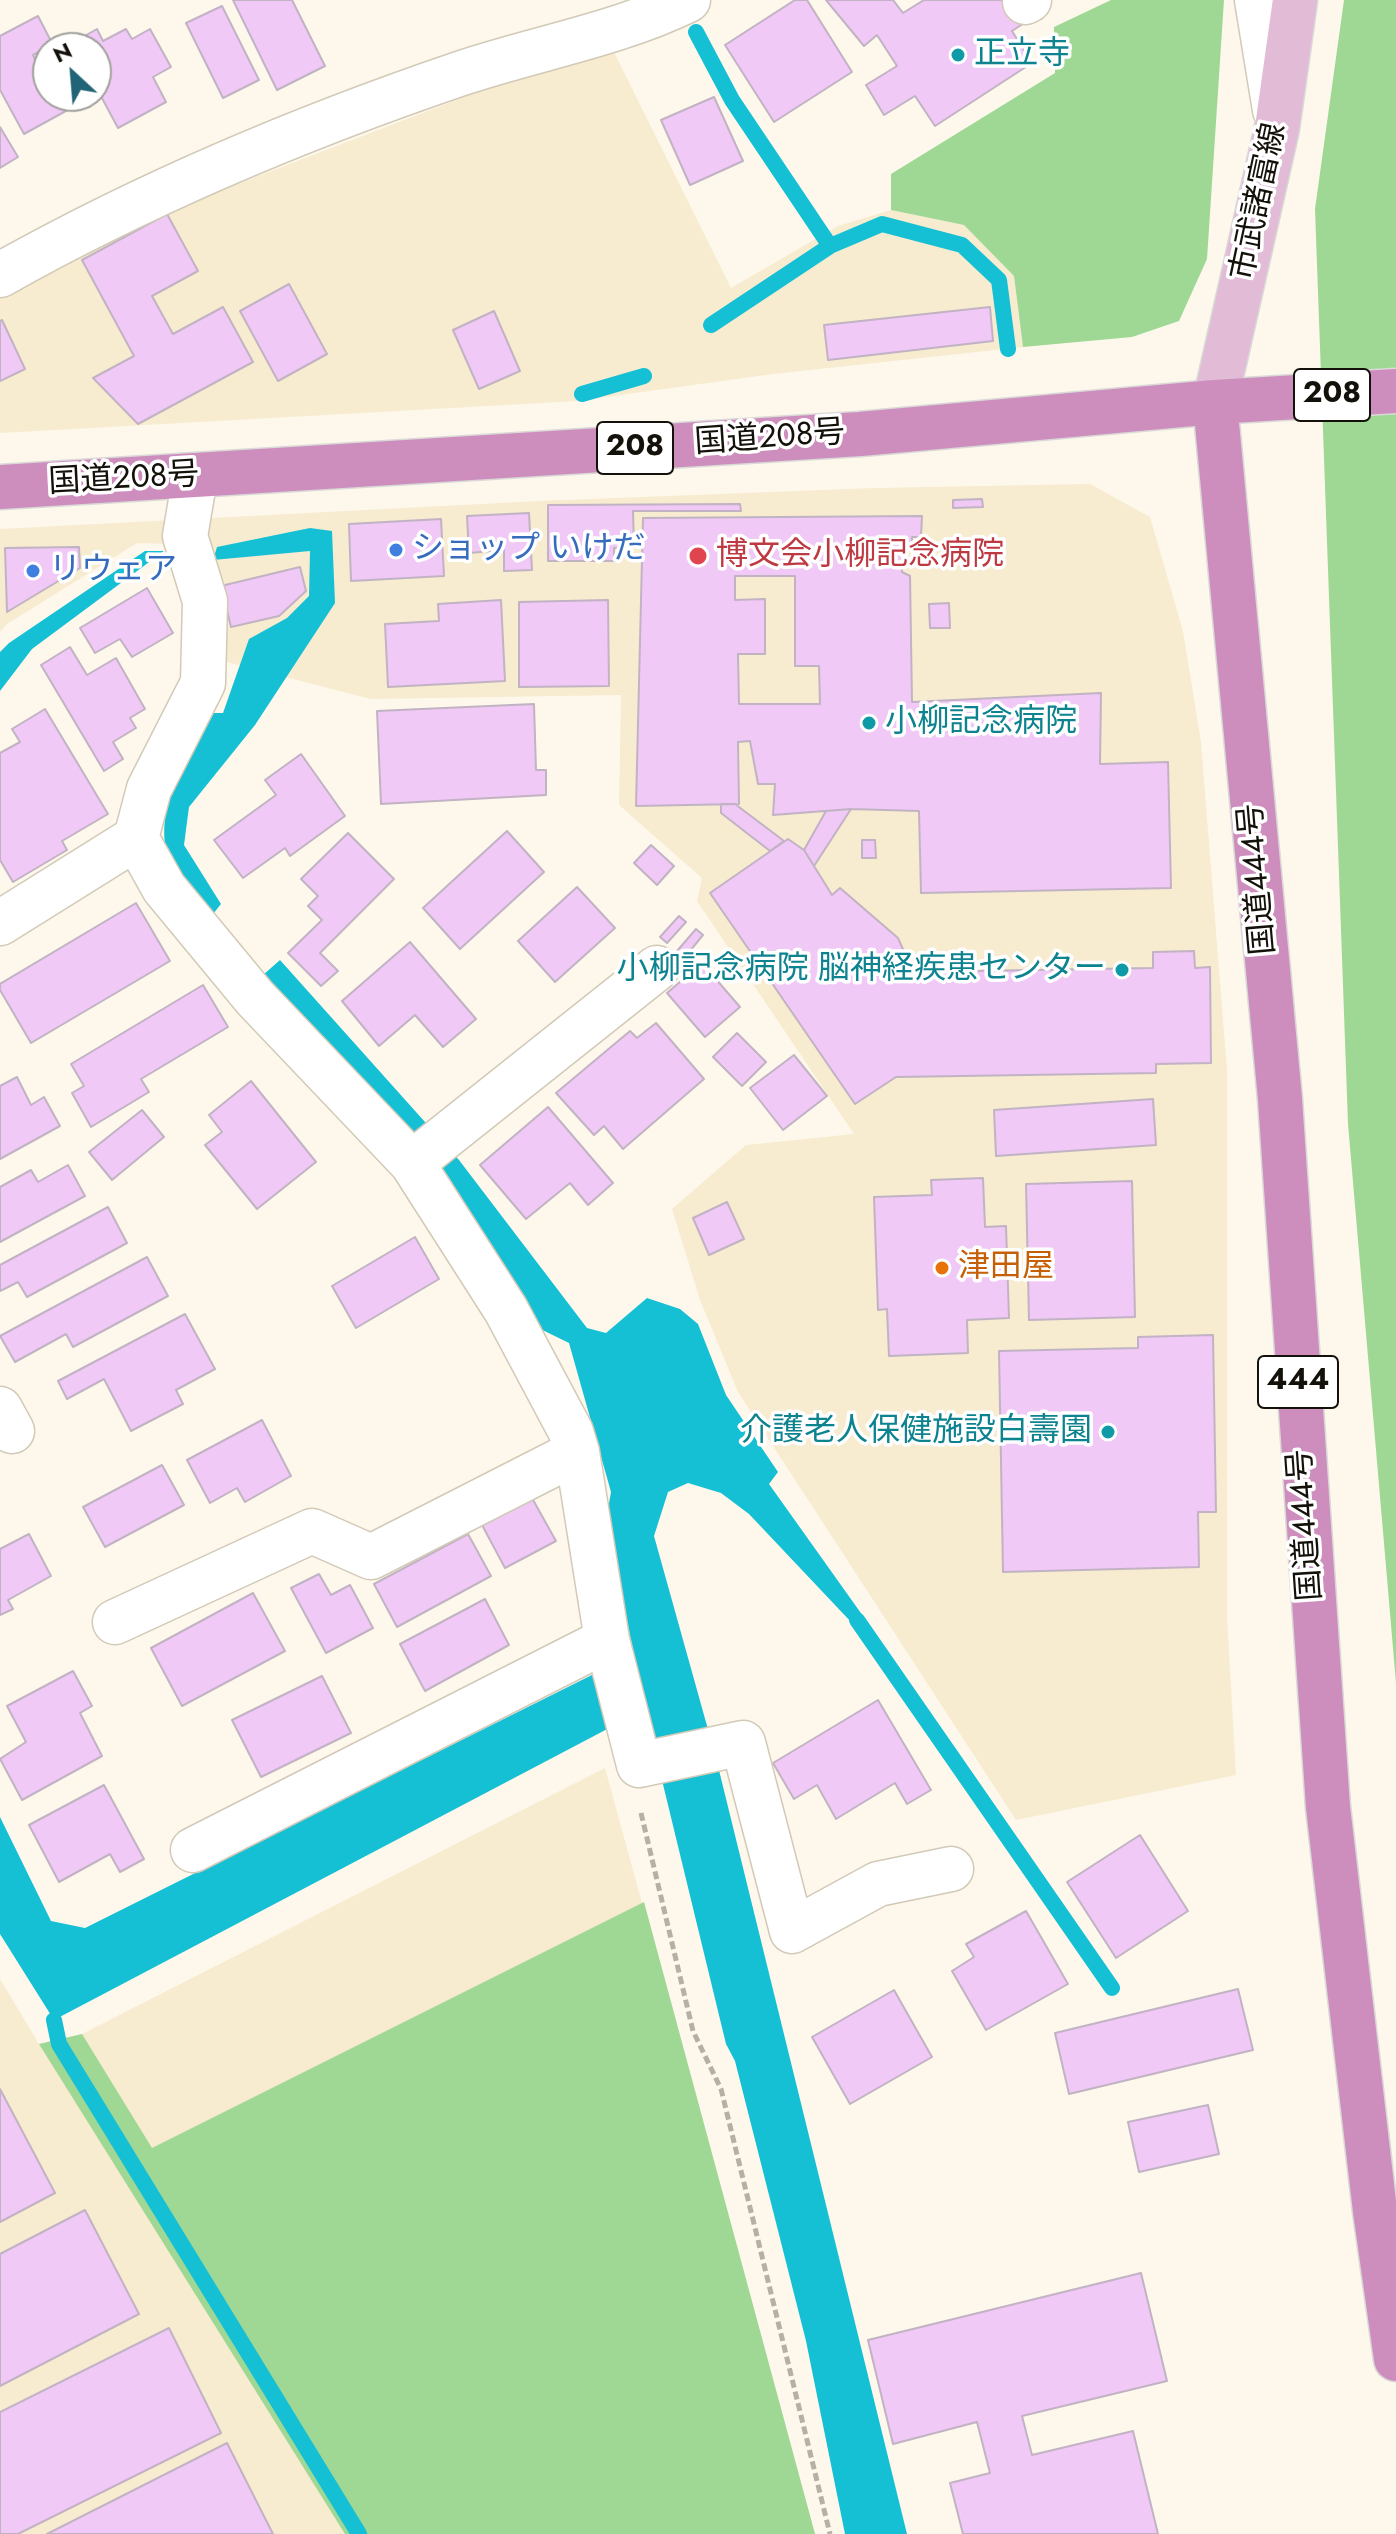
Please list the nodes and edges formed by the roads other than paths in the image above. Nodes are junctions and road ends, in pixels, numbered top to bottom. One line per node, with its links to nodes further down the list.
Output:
1 (688, 0): 5 (street)
2 (1257, 0): 4 (street)
3 (1295, 0): 4 (main road, 市武諸富線)
4 (1277, 128): 7 (main road, 市武諸富線)
5 (0, 275)
6 (1396, 391): 7 (highway, 国道208号 / 208)
7 (1215, 402): 8 (highway, 国道208号 / 208); 19 (highway, 国道444号 / 444)
8 (195, 477): 9 (highway, 国道208号 / 208); 10 (street)
9 (0, 487)
10 (136, 838): 11 (street); 13 (street)
11 (0, 923)
12 (657, 968): 13 (street)
13 (412, 1163): 14 (street)
14 (577, 1452): 15 (street); 16 (street)
15 (115, 1622)
16 (607, 1640): 17 (street); 18 (street)
17 (193, 1850)
18 (951, 1869)
19 (1396, 2359)

